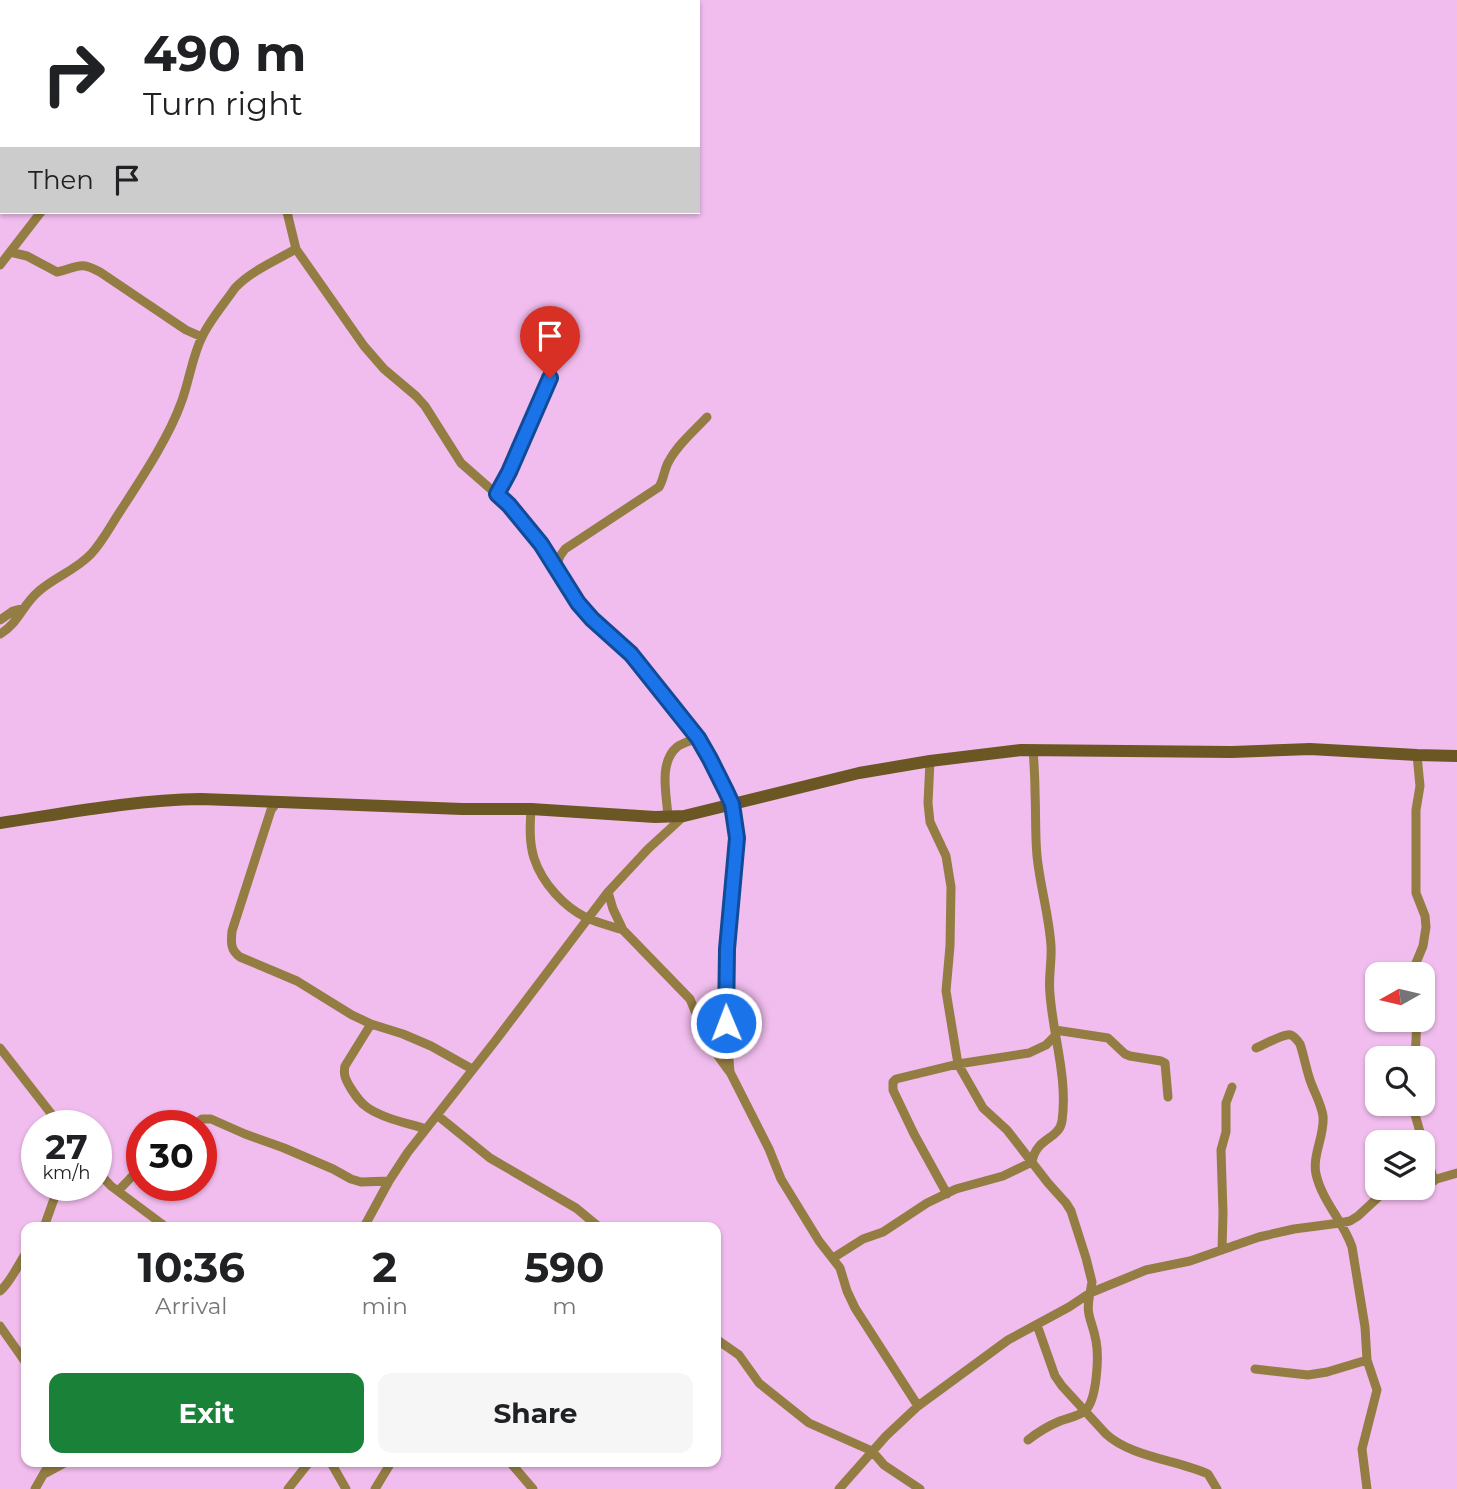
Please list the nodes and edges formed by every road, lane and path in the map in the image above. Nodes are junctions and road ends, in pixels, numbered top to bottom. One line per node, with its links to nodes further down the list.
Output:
1 (39, 214): 4 (street)
2 (287, 214): 3 (street)
3 (296, 249): 6 (street); 9 (street)
4 (10, 252): 5 (street); 6 (street)
5 (0, 265)
6 (202, 337): 11 (street)
7 (550, 378): 9 (street)
8 (707, 418): 10 (street)
9 (497, 494): 10 (street)
10 (556, 567): 14 (street)
11 (24, 608): 12 (street); 13 (street)
12 (0, 620)
13 (0, 634)
14 (698, 738): 20 (street); 23 (street)
15 (1033, 749): 16 (street); 18 (street); 30 (street)
16 (1417, 755): 17 (street); 28 (street)
17 (1457, 756)
18 (930, 761): 20 (street); 33 (street)
19 (278, 802): 21 (street); 24 (street); 29 (street)
20 (732, 804): 22 (street); 35 (street)
21 (531, 809): 23 (street); 26 (street)
22 (684, 816): 23 (street); 25 (street)
23 (668, 817)
24 (0, 823)
25 (608, 892): 26 (street); 27 (street)
26 (588, 918): 27 (street); 34 (street)
27 (623, 930): 35 (street)
28 (1416, 962)
29 (371, 1024): 34 (street); 41 (street)
30 (1055, 1033): 33 (street); 37 (street); 42 (street)
31 (0, 1048): 38 (street)
32 (1256, 1048): 56 (street)
33 (958, 1064): 42 (street); 49 (street)
34 (472, 1069): 39 (street)
35 (730, 1072): 58 (street)
36 (1232, 1087): 57 (street)
37 (1168, 1097)
38 (48, 1110)
39 (437, 1115): 41 (street); 55 (street)
40 (217, 1122): 44 (street)
41 (426, 1129): 44 (street)
42 (1032, 1162): 49 (street); 61 (street)
43 (1457, 1173): 45 (street)
44 (389, 1181): 54 (street)
45 (1435, 1181)
46 (126, 1183): 48 (street)
47 (112, 1185): 48 (street)
48 (118, 1191): 53 (street)
49 (947, 1194): 58 (street)
50 (1375, 1200): 56 (street)
51 (53, 1201): 52 (street)
52 (46, 1222)
53 (159, 1222)
54 (367, 1222)
55 (593, 1222)
56 (1340, 1223): 57 (street); 68 (street)
57 (1222, 1250): 61 (street)
58 (833, 1258): 70 (street)
59 (21, 1260): 60 (street)
60 (0, 1291)
61 (1090, 1293): 62 (street); 63 (street)
62 (1069, 1307): 63 (street); 65 (street)
63 (1088, 1315): 71 (street)
64 (0, 1325): 67 (street)
65 (1037, 1325): 70 (street); 71 (street)
66 (721, 1343): 73 (street)
67 (21, 1356)
68 (1367, 1360): 69 (street); 89 (street)
69 (1255, 1369)
70 (918, 1406): 73 (street)
71 (1085, 1412): 72 (street); 88 (street)
72 (1028, 1440)
73 (872, 1451): 86 (street); 87 (street)
74 (48, 1467): 80 (street)
75 (57, 1467): 80 (street)
76 (305, 1467): 82 (street)
77 (333, 1467): 83 (street)
78 (388, 1467): 84 (street)
79 (514, 1467): 85 (street)
80 (46, 1473): 81 (street)
81 (35, 1489)
82 (288, 1489)
83 (345, 1489)
84 (375, 1489)
85 (533, 1489)
86 (839, 1489)
87 (920, 1489)
88 (1217, 1489)
89 (1367, 1489)

